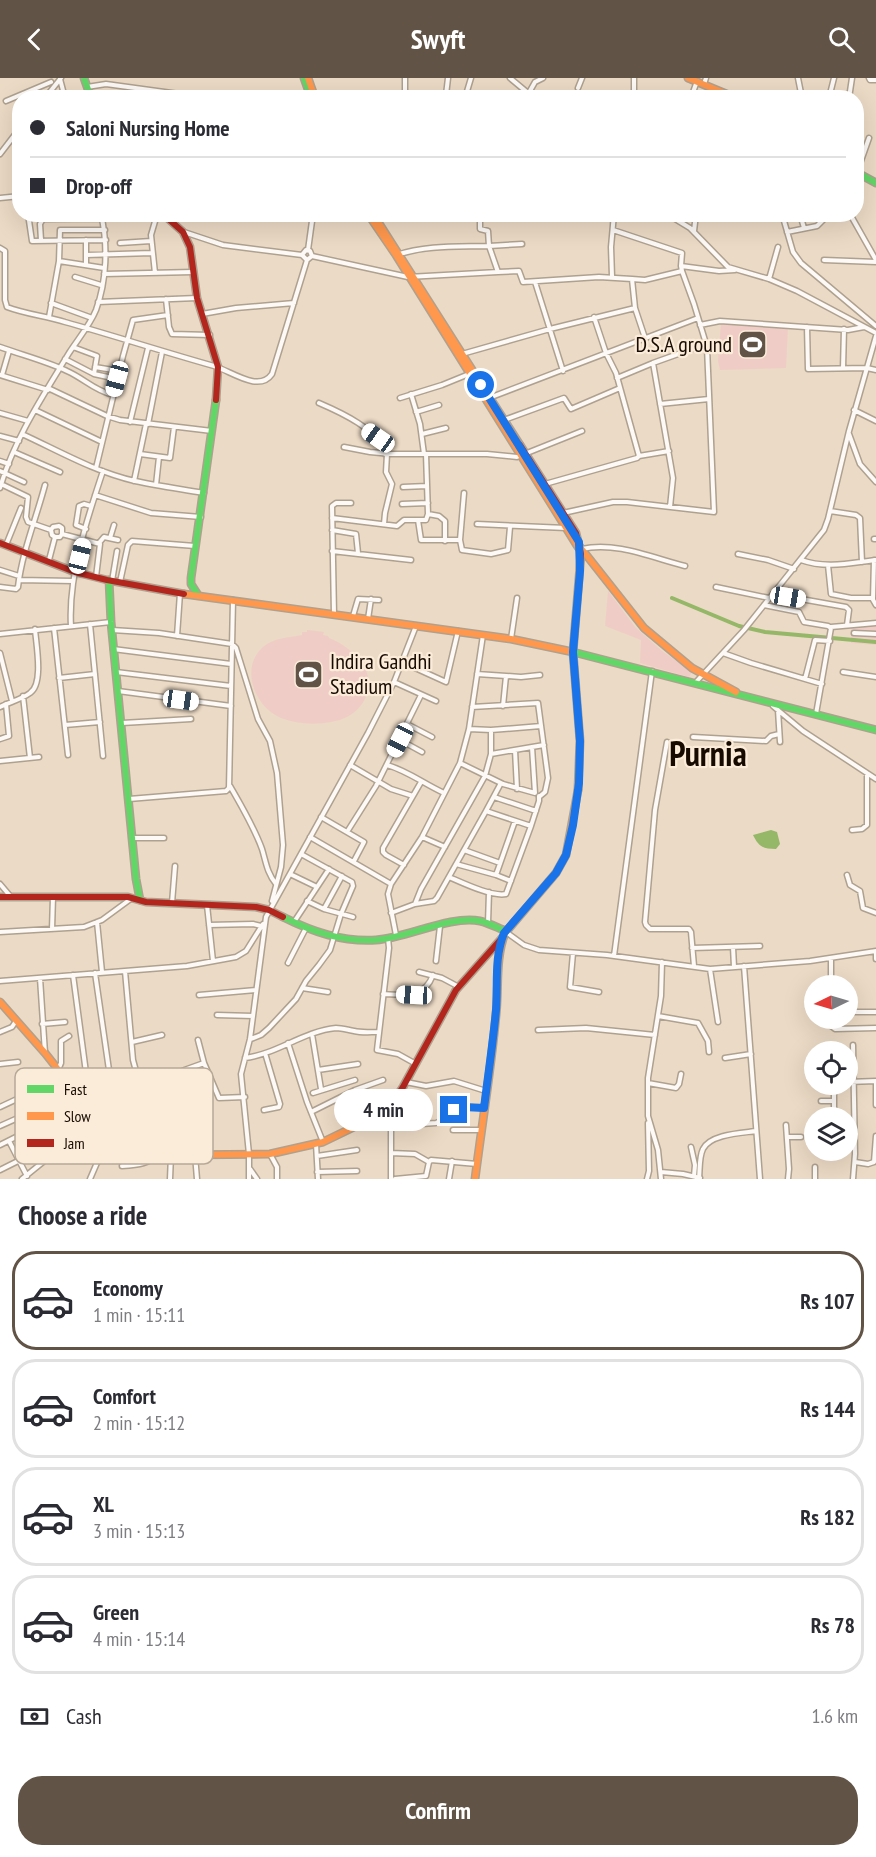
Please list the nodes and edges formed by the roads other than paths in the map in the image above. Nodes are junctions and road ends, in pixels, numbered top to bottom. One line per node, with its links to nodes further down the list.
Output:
1 (84, 78): 12 (main road)
2 (510, 78): 18 (street)
3 (543, 78): 19 (street)
4 (582, 78): 13 (street)
5 (688, 78): 10 (main road)
6 (869, 78): 9 (street)
7 (61, 79): 11 (street)
8 (50, 80): 11 (street); 14 (street)
9 (876, 80)
10 (702, 81): 20 (main road)
11 (54, 87): 15 (street)
12 (87, 87): 16 (main road); 17 (street)
13 (578, 88)
14 (29, 90)
15 (52, 90)
16 (88, 90)
17 (150, 90)
18 (522, 90)
19 (530, 90)
20 (720, 90)
21 (12, 98): 22 (street)
22 (6, 101)
23 (12, 138): 26 (street)
24 (869, 138): 25 (street)
25 (864, 152)
26 (0, 154)
27 (29, 222): 49 (street)
28 (41, 222): 49 (street)
29 (103, 222): 44 (street)
30 (158, 222): 53 (street)
31 (170, 222): 46 (main road)
32 (312, 222): 59 (street)
33 (374, 222): 64 (main road)
34 (378, 222): 64 (main road)
35 (479, 222): 56 (street)
36 (614, 222): 45 (street)
37 (679, 222): 47 (street)
38 (695, 222): 47 (street)
39 (784, 222): 48 (street)
40 (802, 222): 43 (street)
41 (822, 222): 43 (street)
42 (854, 222): 69 (street)
43 (804, 228): 48 (street)
44 (105, 230): 50 (street); 52 (street)
45 (613, 230): 72 (street); 78 (street)
46 (183, 232): 63 (street); 74 (main road)
47 (693, 232): 73 (street)
48 (787, 232): 98 (street)
49 (41, 240): 50 (street)
50 (59, 240): 51 (street); 68 (street)
51 (86, 240): 52 (street); 61 (street)
52 (106, 240): 62 (street)
53 (151, 241): 54 (street); 60 (street)
54 (120, 243)
55 (522, 244): 56 (street)
56 (489, 246): 64 (street); 75 (street)
57 (778, 247): 82 (street)
58 (0, 248): 93 (street)
59 (308, 250): 63 (street); 65 (street)
60 (152, 253): 62 (street); 76 (street)
61 (86, 255): 62 (street); 70 (street)
62 (105, 255): 71 (street)
63 (302, 255): 66 (street)
64 (398, 255): 80 (main road)
65 (312, 256): 66 (street); 80 (street)
66 (307, 260): 89 (street)
67 (824, 260): 69 (street)
68 (59, 261): 70 (street); 88 (street)
69 (876, 261)
70 (86, 265): 71 (street)
71 (104, 268): 77 (street)
72 (681, 269): 73 (street); 81 (street); 96 (street)
73 (737, 269): 82 (street)
74 (194, 272): 76 (street); 85 (main road)
75 (498, 272): 80 (street); 83 (street)
76 (155, 273): 77 (street)
77 (104, 274): 84 (street)
78 (612, 276): 81 (street); 83 (street)
79 (75, 277): 84 (street)
80 (411, 277): 115 (main road); 127 (main road)
81 (632, 279): 90 (street)
82 (769, 279): 100 (street)
83 (536, 282): 102 (street)
84 (101, 285): 87 (street)
85 (197, 298): 86 (street); 91 (main road)
86 (166, 299): 87 (street); 92 (street)
87 (98, 302): 95 (street)
88 (51, 303): 93 (street); 95 (street)
89 (294, 303): 91 (street); 119 (street)
90 (635, 308): 94 (street); 106 (street)
91 (202, 314): 104 (main road)
92 (168, 315): 104 (street); 107 (street)
93 (49, 317): 101 (street)
94 (594, 317): 102 (street); 114 (street)
95 (92, 318): 101 (street)
96 (698, 318): 97 (street); 106 (street)
97 (700, 325): 99 (street); 108 (street)
98 (876, 326)
99 (807, 327): 103 (street); 121 (street)
100 (865, 327): 103 (street); 105 (street)
101 (86, 328): 107 (street); 110 (street)
102 (550, 329): 115 (street); 125 (street)
103 (844, 329): 121 (street)
104 (210, 335): 119 (main road)
105 (876, 335): 122 (street)
106 (645, 338): 114 (street)
107 (126, 342): 111 (street); 124 (street)
108 (706, 344): 117 (street); 137 (street)
109 (0, 347): 112 (street)
110 (73, 347): 116 (street); 118 (street)
111 (148, 348): 113 (street); 149 (street)
112 (9, 351): 120 (street); 128 (street)
113 (162, 352): 119 (street); 150 (street)
114 (606, 353): 125 (street); 129 (street)
115 (461, 354): 136 (main road)
116 (65, 359): 120 (street); 126 (street)
117 (653, 363): 129 (street); 139 (street)
118 (95, 367): 124 (street); 126 (street)
119 (218, 367): 153 (main road)
120 (60, 368): 132 (street); 133 (street)
121 (843, 368): 122 (street)
122 (867, 368): 123 (street); 142 (street)
123 (876, 370)
124 (119, 371): 130 (street)
125 (563, 371): 136 (street)
126 (94, 374): 130 (street)
127 (469, 374): 134 (street); 167 (main road)
128 (1, 375): 132 (street)
129 (617, 378): 131 (street)
130 (117, 379): 133 (street)
131 (620, 388): 146 (street); 168 (street)
132 (48, 389): 141 (street); 145 (street)
133 (113, 394): 145 (street)
134 (411, 394): 135 (street); 143 (street)
135 (400, 398)
136 (489, 398): 146 (main road)
137 (709, 399): 139 (street); 192 (street)
138 (319, 404): 165 (street)
139 (660, 404): 162 (street)
140 (439, 405): 143 (street)
141 (35, 410): 147 (street); 160 (street)
142 (854, 410): 148 (street); 155 (street)
143 (416, 412): 157 (street)
144 (0, 413): 147 (street)
145 (107, 416): 149 (street); 160 (street)
146 (503, 420): 167 (main road)
147 (28, 421): 156 (street)
148 (876, 421)
149 (130, 422): 150 (street)
150 (147, 424): 151 (street); 164 (street)
151 (174, 428): 153 (street); 169 (street)
152 (446, 428): 157 (street)
153 (212, 431): 185 (main road)
154 (582, 431): 167 (street)
155 (849, 431): 178 (street); 194 (street)
156 (22, 434): 159 (street); 172 (street)
157 (422, 434): 166 (street)
158 (0, 436): 159 (street)
159 (19, 441): 163 (street)
160 (102, 442): 172 (street)
161 (344, 447): 165 (street)
162 (669, 451): 168 (street); 192 (street)
163 (14, 452): 171 (street); 175 (street)
164 (140, 454): 169 (street); 176 (street)
165 (386, 454): 166 (street); 201 (street)
166 (425, 454): 167 (street); 183 (street)
167 (522, 455): 181 (main road); 205 (main road)
168 (639, 456): 181 (street)
169 (159, 457): 180 (street)
170 (0, 461): 171 (street)
171 (9, 464): 173 (street)
172 (96, 468): 174 (street)
173 (3, 471): 177 (street); 179 (street)
174 (103, 471): 176 (street); 187 (street)
175 (60, 472)
176 (134, 481): 180 (street)
177 (24, 482)
178 (876, 482)
179 (1, 483): 200 (street)
180 (156, 484): 185 (street)
181 (544, 484): 195 (main road)
182 (45, 485): 200 (street)
183 (427, 486): 184 (street); 189 (street)
184 (403, 487)
185 (204, 493): 197 (main road)
186 (464, 493): 214 (street)
187 (95, 495): 191 (street); 197 (street)
188 (351, 503): 198 (street)
189 (428, 503): 190 (street); 196 (street)
190 (402, 504)
191 (91, 506): 207 (street); 207 (street)
192 (670, 507): 195 (street)
193 (21, 508): 217 (street)
194 (830, 511): 227 (street); 229 (street)
195 (563, 513): 219 (main road)
196 (428, 514): 199 (street); 215 (street)
197 (201, 517): 218 (main road)
198 (332, 518): 201 (street); 208 (street)
199 (418, 520): 201 (street); 215 (street)
200 (34, 524): 206 (street); 222 (street)
201 (384, 524)
202 (477, 524): 204 (street)
203 (114, 525): 211 (street)
204 (510, 526): 205 (street); 214 (street)
205 (567, 528): 219 (main road)
206 (51, 530): 209 (street); 210 (street)
207 (86, 530): 212 (street)
208 (332, 530): 221 (street); 223 (street)
209 (62, 534): 210 (street); 212 (street)
210 (55, 537): 225 (street)
211 (110, 538): 213 (street); 216 (street)
212 (84, 540): 216 (street); 234 (street)
213 (118, 540)
214 (460, 540): 215 (street)
215 (445, 541)
216 (99, 543): 235 (street)
217 (3, 544): 222 (main road)
218 (195, 546): 239 (street); 240 (main road)
219 (581, 550): 231 (street); 276 (main road); 288 (main road)
220 (117, 551): 237 (street)
221 (333, 551): 223 (street); 253 (street)
222 (25, 552): 225 (main road); 236 (street)
223 (358, 554): 226 (street)
224 (738, 554): 232 (street)
225 (49, 560): 234 (main road)
226 (411, 560)
227 (801, 560): 230 (street); 232 (street)
228 (875, 560): 229 (street); 249 (street)
229 (862, 562): 230 (street)
230 (828, 565): 249 (street)
231 (686, 566)
232 (794, 569): 245 (street)
233 (0, 570): 236 (street)
234 (75, 572): 235 (main road); 238 (street)
235 (96, 577): 237 (main road)
236 (19, 578): 238 (street); 241 (street)
237 (111, 580): 239 (main road); 256 (main road)
238 (73, 581): 261 (street)
239 (120, 582): 243 (main road)
240 (191, 584): 243 (main road); 244 (main road)
241 (0, 587)
242 (716, 587): 245 (street)
243 (181, 594): 244 (main road); 271 (street)
244 (198, 596): 247 (main road)
245 (771, 596): 251 (street); 260 (street)
246 (517, 597): 272 (street)
247 (232, 599): 253 (main road); 274 (street)
248 (371, 599): 250 (street); 254 (street); 255 (street)
249 (873, 599): 252 (street)
250 (379, 600)
251 (764, 605): 262 (street); 278 (street)
252 (876, 606)
253 (334, 614): 254 (main road)
254 (353, 616): 255 (main road)
255 (368, 619): 259 (main road)
256 (111, 622): 258 (street); 265 (main road)
257 (876, 622): 260 (street)
258 (90, 624): 261 (street); 285 (street)
259 (416, 625): 266 (main road); 279 (street)
260 (847, 625): 262 (street)
261 (70, 626): 263 (street)
262 (830, 627): 273 (street)
263 (54, 628): 264 (street); 292 (street)
264 (35, 629): 268 (street); 301 (street)
265 (111, 630): 271 (street); 275 (main road)
266 (458, 631): 270 (main road); 279 (street)
267 (854, 633): 269 (street)
268 (0, 634)
269 (876, 634)
270 (483, 635): 272 (main road); 286 (street)
271 (177, 636): 274 (street)
272 (511, 639): 276 (main road)
273 (830, 639): 293 (street); 296 (street)
274 (232, 644): 280 (street); 382 (street)
275 (113, 649): 280 (street); 282 (main road)
276 (573, 652): 281 (main road); 412 (main road)
277 (0, 653): 284 (street)
278 (723, 653): 288 (street); 293 (street)
279 (402, 662): 294 (street)
280 (231, 664): 297 (street)
281 (652, 671): 295 (main road); 420 (street)
282 (116, 672): 297 (street); 298 (main road)
283 (843, 672): 291 (street)
284 (5, 673): 289 (street); 302 (street)
285 (95, 674): 292 (street); 313 (street)
286 (477, 674): 290 (street); 309 (street)
287 (540, 675): 290 (street)
288 (702, 675): 295 (street); 299 (main road)
289 (0, 676)
290 (506, 676): 307 (street)
291 (876, 676)
292 (59, 678): 316 (street)
293 (805, 679): 296 (street)
294 (394, 682): 300 (street); 339 (street)
295 (696, 682): 299 (main road)
296 (822, 684): 311 (street)
297 (231, 687): 306 (street)
298 (118, 691): 306 (street); 314 (main road)
299 (741, 694): 304 (main road)
300 (421, 695): 303 (street); 315 (street)
301 (23, 696): 302 (street); 336 (street)
302 (12, 701): 305 (street)
303 (436, 701)
304 (767, 701): 310 (street); 311 (main road)
305 (6, 704): 308 (street); 324 (street)
306 (231, 706): 347 (street)
307 (503, 706): 309 (street); 317 (street)
308 (0, 707)
309 (472, 707): 318 (street)
310 (778, 710): 321 (street); 341 (street)
311 (816, 714): 320 (main road)
312 (191, 719): 314 (street)
313 (100, 722): 316 (street); 334 (street)
314 (122, 723): 354 (main road)
315 (407, 724): 322 (street); 325 (street)
316 (65, 725): 333 (street)
317 (542, 726): 319 (street); 328 (street)
318 (469, 729): 319 (street); 338 (street)
319 (491, 730): 332 (street)
320 (876, 730)
321 (779, 734): 323 (street); 327 (street)
322 (432, 737)
323 (693, 737)
324 (0, 739)
325 (400, 740): 331 (street); 340 (street)
326 (667, 742): 417 (street)
327 (780, 742)
328 (544, 746): 329 (street); 353 (street)
329 (532, 747): 330 (street); 350 (street)
330 (515, 750): 332 (street); 348 (street)
331 (422, 752)
332 (491, 754): 342 (street)
333 (68, 755)
334 (103, 756)
335 (39, 757): 336 (street)
336 (30, 758): 337 (street)
337 (0, 761)
338 (460, 763): 342 (street); 349 (street)
339 (350, 765): 344 (street); 357 (street)
340 (387, 765): 344 (street); 345 (street)
341 (867, 773): 343 (street); 360 (street)
342 (485, 776): 346 (street); 366 (street)
343 (876, 778)
344 (378, 781): 351 (street); 361 (street)
345 (421, 782): 349 (street); 351 (street)
346 (501, 783): 348 (street); 352 (street)
347 (230, 786): 354 (street); 382 (street)
348 (517, 789): 350 (street)
349 (444, 793): 363 (street)
350 (535, 793): 353 (street)
351 (413, 796): 372 (street)
352 (495, 797): 355 (street); 356 (street)
353 (539, 797): 356 (street)
354 (129, 799): 364 (main road)
355 (486, 811): 358 (street); 367 (street)
356 (536, 811): 359 (street)
357 (321, 817): 361 (street); 362 (street)
358 (515, 821): 359 (street); 370 (street)
359 (531, 826): 380 (street)
360 (852, 830)
361 (348, 832): 369 (street)
362 (310, 837): 368 (street); 369 (street)
363 (422, 837): 366 (street); 372 (street)
364 (133, 838): 365 (street); 385 (main road)
365 (164, 838)
366 (446, 847): 395 (street)
367 (464, 850): 370 (street); 371 (street)
368 (301, 854): 374 (street); 375 (street)
369 (354, 861): 383 (street)
370 (500, 862): 376 (street)
371 (456, 864): 376 (street); 379 (street)
372 (404, 865): 383 (street)
373 (175, 866): 393 (street)
374 (328, 869): 378 (street); 384 (street)
375 (290, 874): 384 (street); 396 (street)
376 (496, 875): 380 (street)
377 (847, 875): 398 (street)
378 (342, 876): 397 (street); 399 (street)
379 (449, 877): 386 (street); 395 (street)
380 (511, 881): 386 (street)
381 (0, 884): 388 (street)
382 (276, 884): 396 (street)
383 (391, 884): 400 (street)
384 (317, 887): 392 (street)
385 (137, 889): 390 (main road); 391 (main road)
386 (489, 892): 404 (street)
387 (0, 897): 388 (main road)
388 (11, 897): 389 (main road)
389 (53, 897): 390 (main road); 409 (street)
390 (130, 897): 391 (main road); 402 (street)
391 (140, 900): 393 (main road)
392 (308, 901): 397 (street); 403 (street)
393 (172, 903): 394 (main road)
394 (207, 904): 396 (main road); 405 (street)
395 (415, 904): 400 (street)
396 (270, 908): 403 (main road); 406 (street)
397 (324, 909): 399 (street)
398 (876, 913)
399 (341, 914): 401 (street); 413 (street)
400 (391, 914): 411 (street)
401 (353, 917)
402 (97, 922): 409 (street); 432 (street)
403 (294, 922): 408 (main road)
404 (488, 923): 407 (main road); 412 (main road)
405 (209, 925): 406 (street); 423 (street)
406 (263, 925): 423 (street); 442 (street)
407 (440, 926): 411 (main road); 424 (street)
408 (306, 928): 413 (main road); 426 (street)
409 (52, 929): 410 (street)
410 (0, 932)
411 (396, 935): 414 (main road)
412 (504, 935): 419 (street); 440 (main road); 499 (main road)
413 (333, 936): 414 (main road); 441 (street)
414 (388, 938): 446 (street)
415 (760, 946): 416 (street)
416 (733, 947): 417 (street); 429 (street)
417 (692, 948): 427 (street)
418 (876, 951): 421 (street); 422 (street)
419 (573, 953): 420 (street); 444 (street)
420 (614, 956): 425 (street)
421 (831, 958): 428 (street); 437 (street)
422 (876, 959)
423 (213, 961): 431 (street)
424 (436, 961)
425 (662, 962): 427 (street); 452 (street)
426 (288, 963)
427 (694, 966): 430 (street)
428 (744, 966): 429 (street); 474 (street)
429 (734, 967): 430 (street)
430 (710, 969): 455 (street)
431 (124, 971): 432 (street); 469 (street)
432 (102, 972): 434 (street)
433 (419, 972): 436 (street)
434 (95, 973): 435 (street); 485 (street)
435 (73, 975): 438 (street); 484 (street)
436 (433, 975): 440 (street); 446 (street)
437 (831, 975)
438 (40, 978): 439 (street); 457 (street)
439 (0, 981)
440 (459, 987): 481 (main road)
441 (302, 988): 443 (street); 467 (street)
442 (256, 990): 445 (street); 451 (street)
443 (328, 992)
444 (599, 992)
445 (199, 994)
446 (383, 994): 462 (street)
447 (0, 1002): 453 (main road)
448 (858, 1012): 449 (street)
449 (876, 1012)
450 (217, 1015): 451 (street)
451 (253, 1016): 467 (street)
452 (658, 1016): 465 (street); 471 (street)
453 (16, 1021): 461 (street); 472 (main road)
454 (64, 1022): 457 (street)
455 (718, 1022)
456 (876, 1022): 459 (street)
457 (42, 1024): 472 (street)
458 (858, 1029): 459 (street)
459 (876, 1029)
460 (538, 1030): 465 (street)
461 (0, 1032)
462 (378, 1032): 463 (street); 481 (street)
463 (312, 1034): 470 (street); 489 (street)
464 (162, 1035): 469 (street)
465 (655, 1035): 496 (street)
466 (69, 1036): 483 (street)
467 (250, 1039): 475 (street)
468 (198, 1040): 478 (street)
469 (132, 1042): 486 (street)
470 (288, 1043): 473 (street); 514 (street)
471 (709, 1052)
472 (45, 1053): 482 (main road)
473 (266, 1053): 475 (street); 513 (street)
474 (751, 1054): 476 (street); 522 (street)
475 (245, 1058): 504 (street)
476 (725, 1058)
477 (18, 1062): 479 (street)
478 (204, 1063): 487 (street); 488 (street)
479 (0, 1064)
480 (358, 1064): 489 (street)
481 (416, 1064): 495 (main road)
482 (56, 1068)
483 (59, 1068)
484 (85, 1068)
485 (109, 1068)
486 (135, 1068)
487 (190, 1068)
488 (206, 1068)
489 (318, 1070): 498 (street)
490 (681, 1074): 496 (street)
491 (356, 1080): 498 (street)
492 (383, 1080): 514 (street)
493 (858, 1081): 494 (street)
494 (876, 1081): 501 (street)
495 (406, 1082): 499 (street); 508 (main road)
496 (648, 1083): 515 (street)
497 (213, 1085): 504 (street)
498 (321, 1089): 500 (street)
499 (486, 1091): 512 (main road)
500 (313, 1093)
501 (876, 1094): 509 (street)
502 (834, 1095): 507 (street)
503 (855, 1095): 540 (street)
504 (245, 1096): 534 (street)
505 (15, 1100): 510 (street)
506 (821, 1101): 507 (street)
507 (834, 1101): 511 (street)
508 (391, 1105): 519 (street); 528 (main road)
509 (876, 1105)
510 (0, 1107)
511 (834, 1107)
512 (484, 1108): 519 (street); 521 (main road)
513 (264, 1110)
514 (311, 1112): 528 (street)
515 (648, 1116): 555 (street); 570 (street)
516 (15, 1119): 518 (street)
517 (786, 1125): 524 (street)
518 (0, 1126)
519 (392, 1126): 533 (street)
520 (453, 1130): 521 (street)
521 (481, 1130): 548 (main road)
522 (756, 1131): 558 (street); 572 (street)
523 (876, 1136): 540 (street)
524 (787, 1137): 525 (street); 573 (street)
525 (801, 1137)
526 (15, 1138): 527 (street)
527 (9, 1141): 529 (street); 532 (street)
528 (320, 1143): 535 (main road); 537 (street)
529 (0, 1145)
530 (691, 1148): 558 (street)
531 (357, 1150): 537 (street)
532 (15, 1153)
533 (391, 1153): 539 (street); 567 (street)
534 (249, 1154): 535 (main road); 536 (main road); 551 (street)
535 (270, 1154): 565 (street)
536 (213, 1155)
537 (317, 1156): 553 (street)
538 (452, 1161): 539 (street); 548 (street); 568 (street)
539 (429, 1162): 567 (street)
540 (855, 1162): 575 (street)
541 (15, 1163): 552 (street)
542 (21, 1164): 556 (street)
543 (41, 1164): 556 (street)
544 (96, 1164): 560 (street)
545 (147, 1164): 549 (street)
546 (171, 1164): 561 (street)
547 (196, 1164): 562 (street)
548 (477, 1164): 569 (main road)
549 (122, 1166)
550 (815, 1167): 574 (street)
551 (250, 1168): 563 (street); 564 (street)
552 (0, 1170)
553 (317, 1172): 554 (street); 566 (street)
554 (357, 1172)
555 (661, 1172): 557 (street); 571 (street)
556 (27, 1176): 559 (street)
557 (684, 1176): 558 (street)
558 (698, 1178)
559 (22, 1179)
560 (90, 1179)
561 (170, 1179)
562 (197, 1179)
563 (249, 1179)
564 (256, 1179)
565 (277, 1179)
566 (318, 1179)
567 (393, 1179)
568 (449, 1179)
569 (475, 1179)
570 (646, 1179)
571 (661, 1179)
572 (760, 1179)
573 (788, 1179)
574 (815, 1179)
575 (853, 1179)

